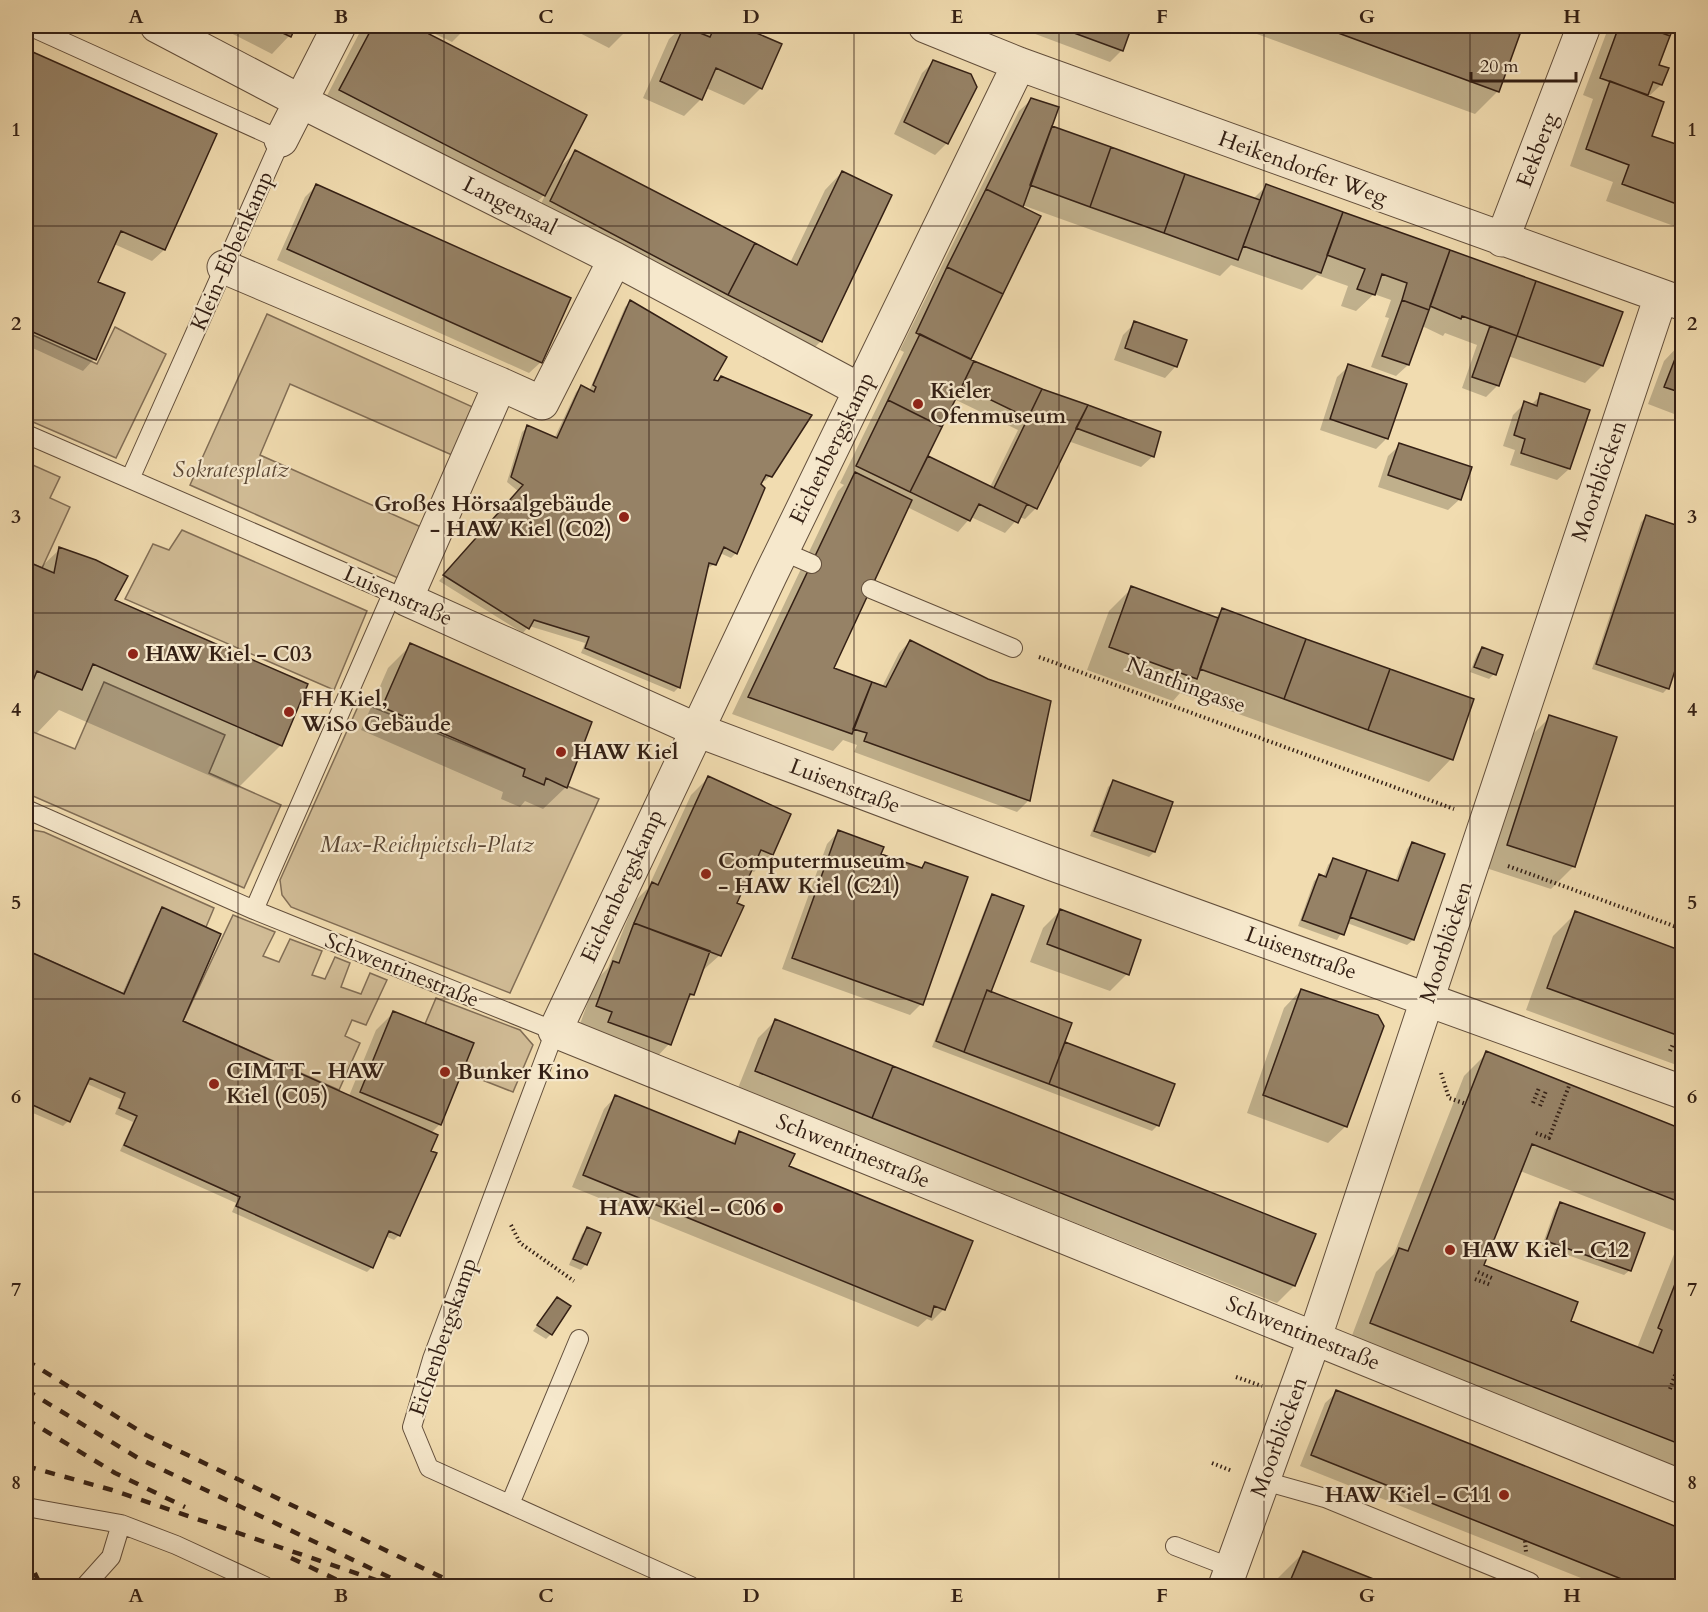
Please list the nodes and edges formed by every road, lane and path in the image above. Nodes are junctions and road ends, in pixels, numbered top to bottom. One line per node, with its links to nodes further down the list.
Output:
1 (29, 26): 9 (lane)
2 (157, 26): 8 (street, Langensaal)
3 (339, 26): 8 (street, Klein-Ebbenkamp)
4 (925, 26): 6 (street, Heikendorfer Weg)
5 (1584, 26): 10 (street, Eekberg)
6 (972, 35): 7 (street, Heikendorfer Weg)
7 (1019, 64): 10 (street, Heikendorfer Weg); 15 (street, Eichenbergskamp)
8 (300, 101): 9 (street, Klein-Ebbenkamp); 11 (street, Langensaal)
9 (281, 140): 12 (lane, Klein-Ebbenkamp)
10 (1502, 240): 13 (street, Heikendorfer Weg)
11 (615, 259): 14 (street); 15 (street, Langensaal)
12 (224, 267): 14 (street); 17 (lane, Klein-Ebbenkamp)
13 (1672, 300): 25 (street, Moorblöcken)
14 (500, 384): 21 (street)
15 (860, 390): 18 (street, Eichenbergskamp)
16 (26, 434): 17 (lane, Luisenstraße)
17 (130, 479): 21 (lane, Luisenstraße)
18 (782, 551): 19 (lane); 23 (street, Eichenbergskamp)
19 (812, 564)
20 (871, 589): 22 (lane)
21 (399, 596): 23 (street, Luisenstraße); 27 (lane)
22 (1013, 648): 25 (path, Nanthingasse)
23 (697, 730): 29 (street, Luisenstraße); 30 (street, Eichenbergskamp)
24 (26, 809): 27 (lane, Schwentinestraße)
25 (1486, 821): 26 (street, Moorblöcken)
26 (1475, 854): 28 (path); 29 (street, Moorblöcken)
27 (254, 910): 30 (lane, Schwentinestraße)
28 (1683, 928)
29 (1428, 999): 31 (street, Luisenstraße); 44 (street, Moorblöcken)
30 (555, 1031): 38 (lane, Eichenbergskamp); 44 (street, Schwentinestraße)
31 (1581, 1055): 34 (street, Luisenstraße); 37 (path)
32 (1539, 1088): 35 (path)
33 (1546, 1091): 36 (path)
34 (1683, 1092)
35 (1533, 1103)
36 (1540, 1106)
37 (1536, 1133)
38 (489, 1211): 42 (path); 54 (lane, Eichenbergskamp)
39 (1478, 1272): 41 (path)
40 (1474, 1279): 43 (path)
41 (1494, 1279)
42 (574, 1281)
43 (1491, 1285)
44 (1316, 1337): 52 (street, Moorblöcken); 53 (street, Schwentinestraße)
45 (579, 1339): 54 (lane)
46 (1683, 1356): 47 (path)
47 (1677, 1370): 48 (path); 50 (path)
48 (1683, 1372)
49 (1683, 1380): 51 (path)
50 (1670, 1389)
51 (1679, 1389)
52 (1264, 1481): 58 (street, Moorblöcken); 59 (lane)
53 (1683, 1487)
54 (510, 1504): 63 (lane, Eichenbergskamp)
55 (26, 1507): 56 (lane)
56 (120, 1524): 61 (lane); 62 (lane)
57 (1175, 1546): 58 (lane)
58 (1229, 1577)
59 (1507, 1580): 60 (lane)
60 (1530, 1582)
61 (85, 1587)
62 (265, 1587)
63 (691, 1587)

